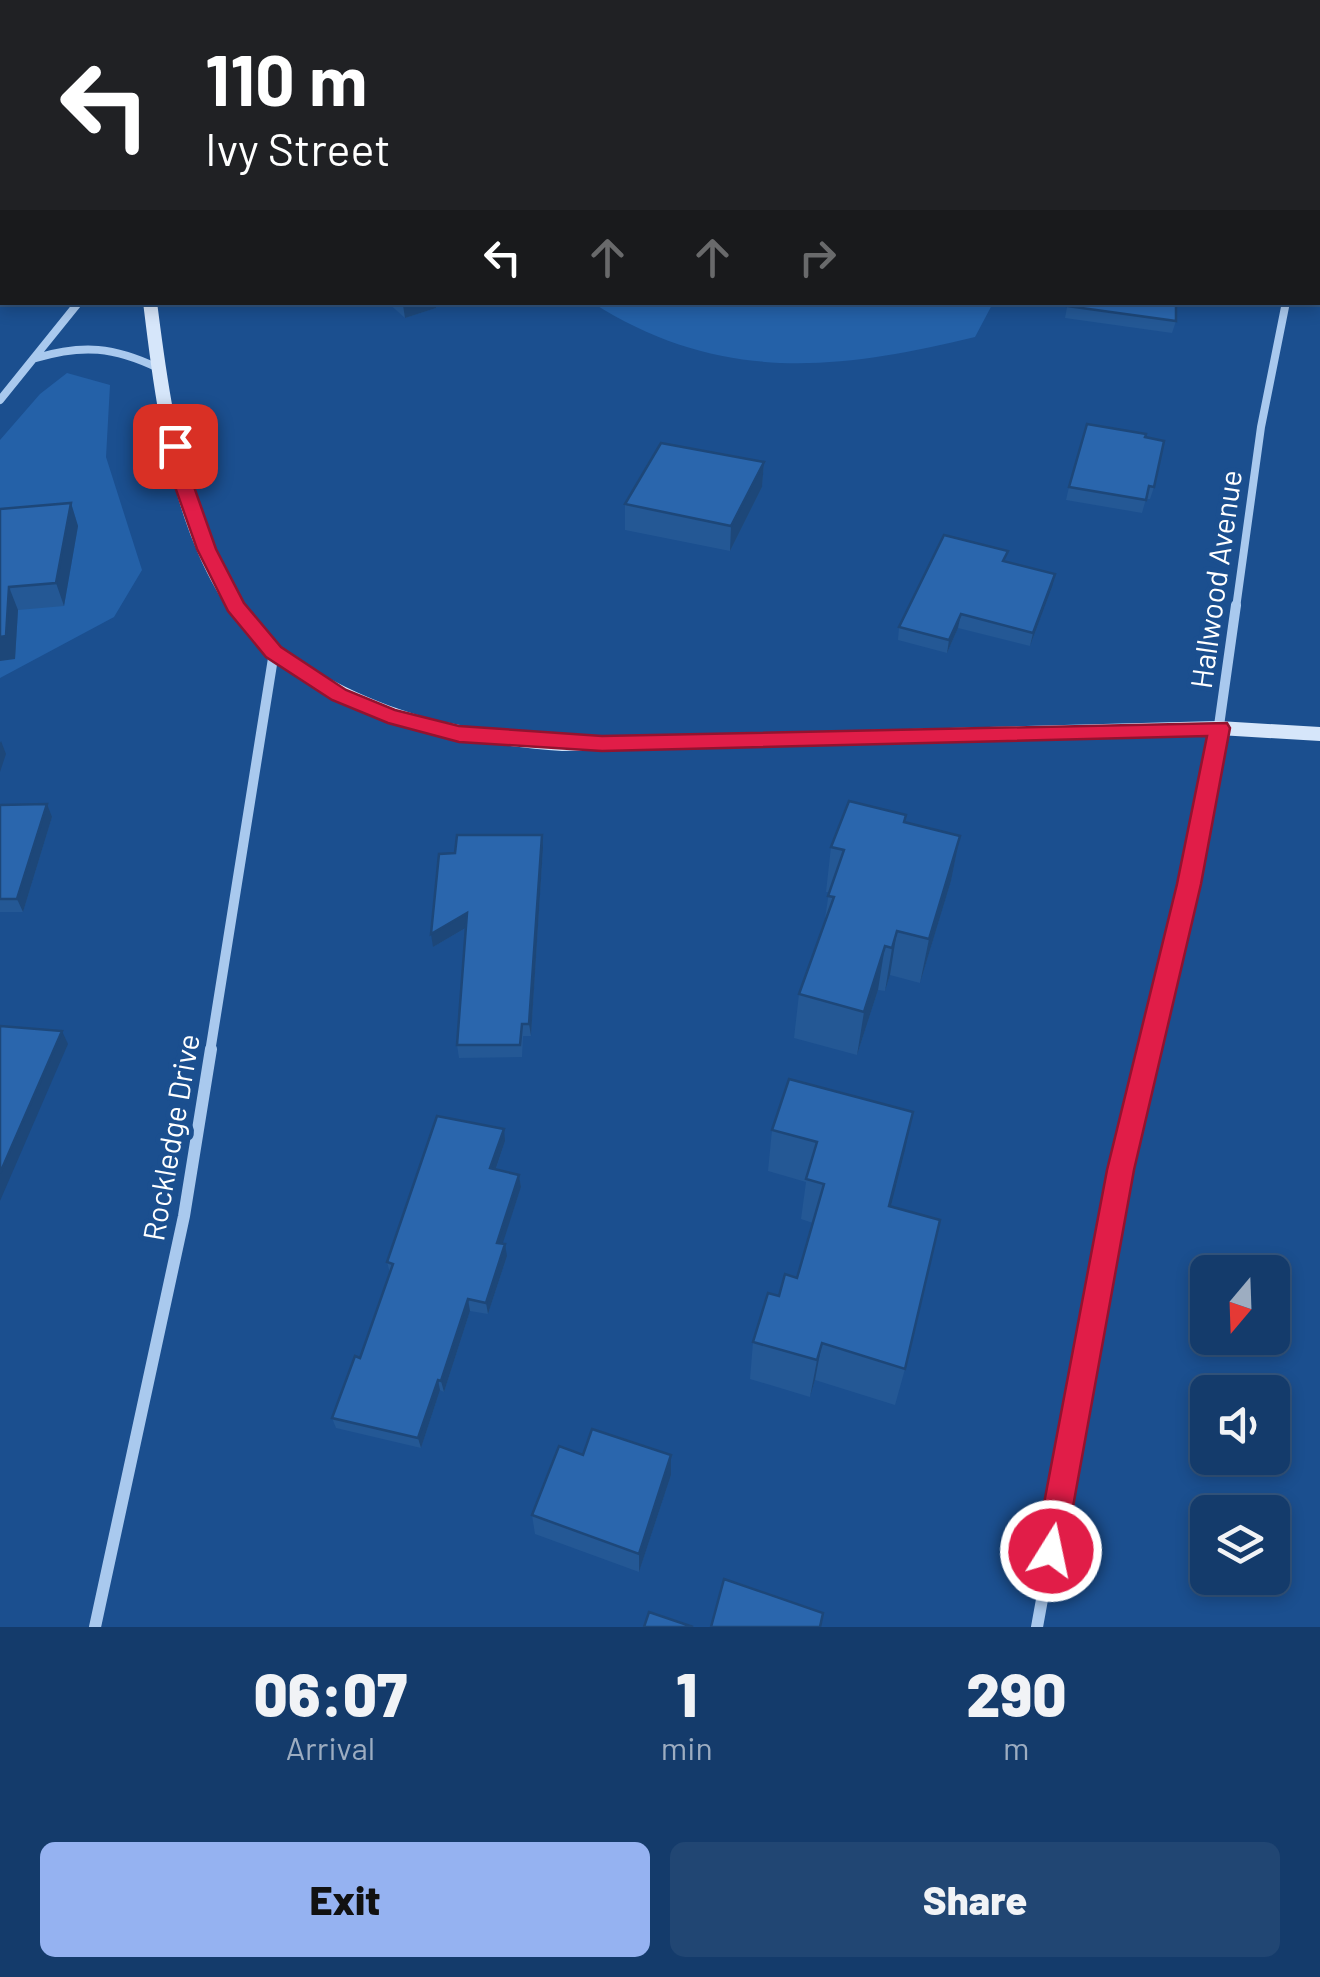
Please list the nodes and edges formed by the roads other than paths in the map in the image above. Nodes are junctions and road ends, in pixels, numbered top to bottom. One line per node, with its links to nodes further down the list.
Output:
1 (78, 305): 4 (street)
2 (150, 305): 5 (street)
3 (1285, 305): 8 (street, Hallwood Avenue)
4 (36, 358): 5 (street); 6 (street)
5 (158, 368): 7 (street)
6 (0, 400)
7 (274, 652): 8 (street); 10 (street, Rockledge Drive)
8 (1219, 728): 9 (street); 11 (street, Hallwood Avenue)
9 (1320, 734)
10 (95, 1627)
11 (1037, 1627)

